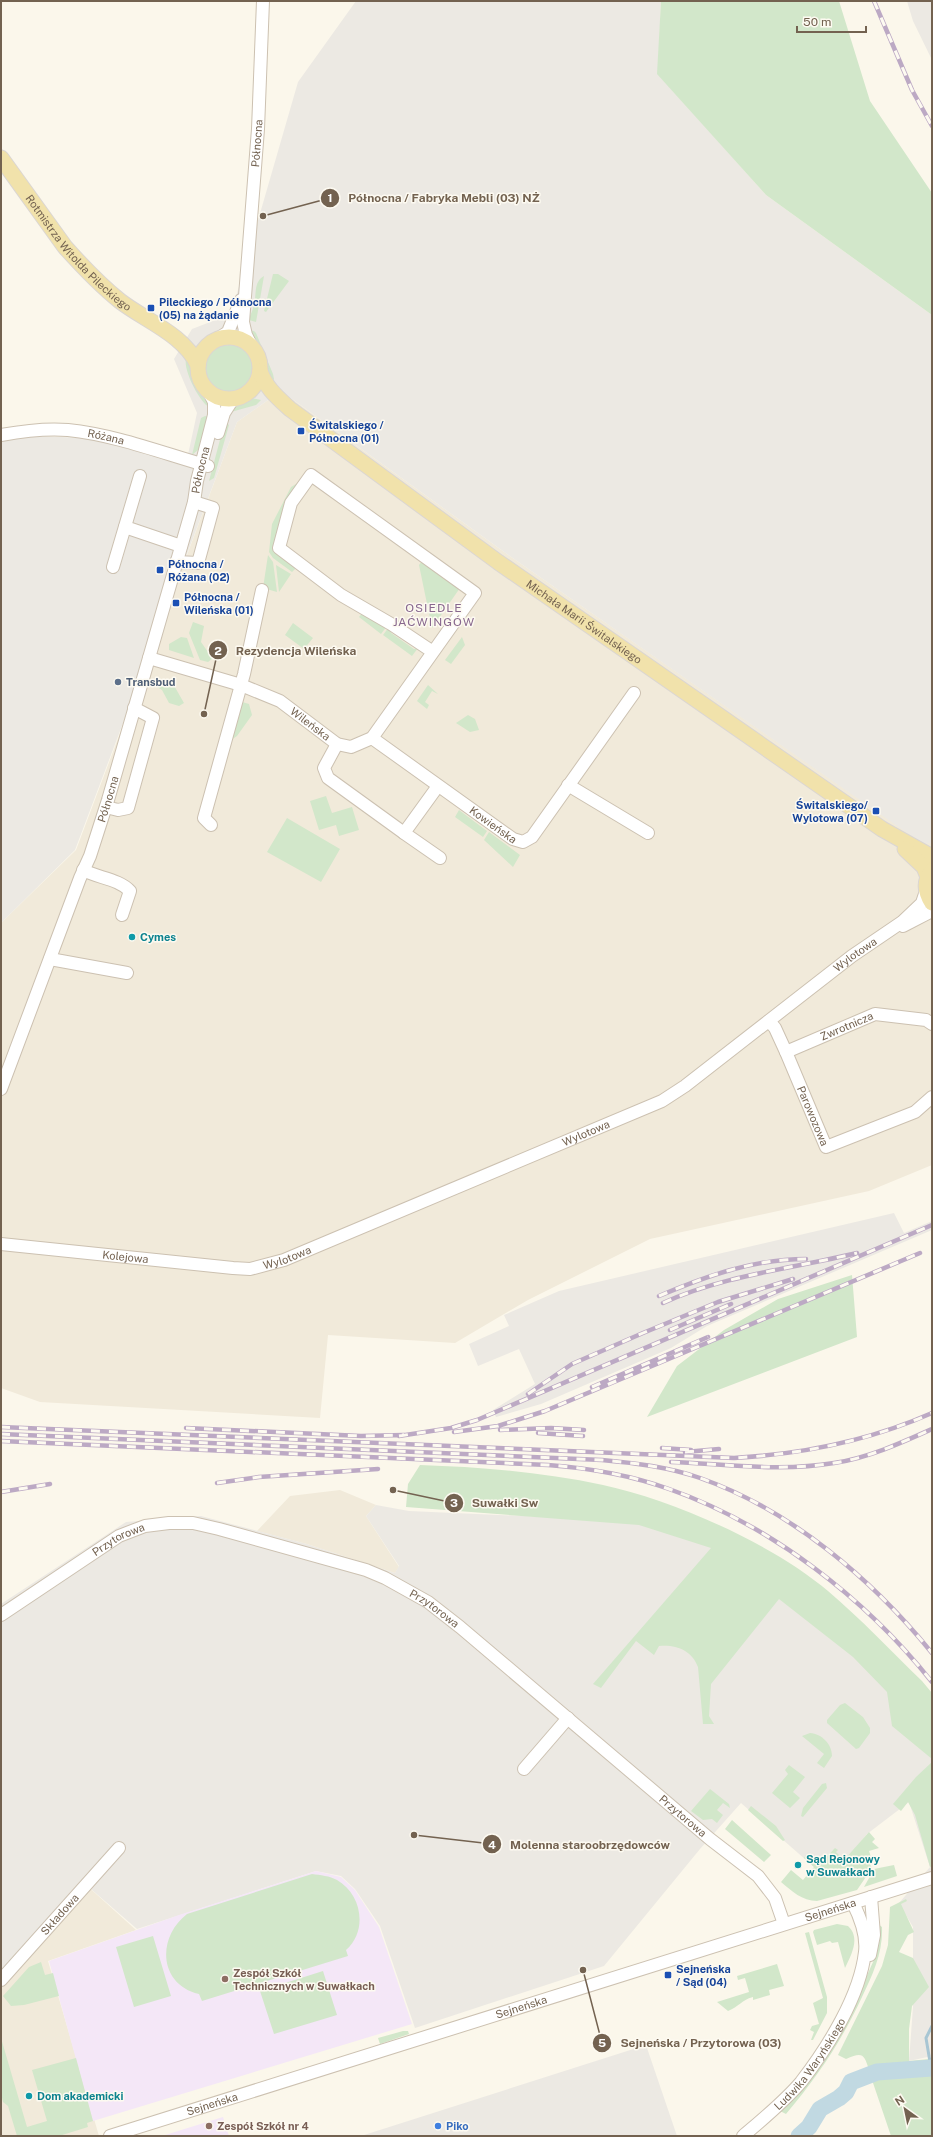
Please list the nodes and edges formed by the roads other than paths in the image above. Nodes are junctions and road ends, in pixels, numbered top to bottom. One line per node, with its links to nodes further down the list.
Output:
1 (263, 1): 3 (street, Północna)
2 (1, 158): 4 (main road, Rotmistrza Witolda Pileckiego)
3 (246, 286): 5 (street, Północna); 6 (street, Północna)
4 (169, 334): 5 (main road, Rotmistrza Witolda Pileckiego); 7 (main road, Rotmistrza Witolda Pileckiego)
5 (215, 340): 6 (main road); 7 (main road)
6 (252, 347): 8 (main road)
7 (198, 365): 9 (main road)
8 (260, 371): 10 (main road); 11 (main road, Michała Marii Świtalskiego)
9 (209, 392): 10 (main road); 13 (street, Północna)
10 (237, 398): 11 (main road, Michała Marii Świtalskiego); 13 (street, Północna)
11 (290, 409): 32 (main road, Michała Marii Świtalskiego)
12 (1, 434): 13 (street, Różana)
13 (205, 465): 15 (street, Północna)
14 (140, 476): 16 (street)
15 (194, 502): 17 (street, Północna); 18 (street)
16 (125, 527): 17 (street); 19 (street)
17 (181, 546): 18 (street, Północna)
18 (176, 562): 22 (street, Północna)
19 (113, 567)
20 (262, 590): 23 (street)
21 (433, 652): 21 (street); 26 (street)
22 (149, 658): 23 (street, Wileńska); 25 (street, Północna)
23 (241, 685): 27 (street, Wileńska); 31 (street)
24 (634, 693): 28 (street, Kowieńska)
25 (134, 708): 30 (street, Północna); 30 (street)
26 (372, 738): 27 (street, Wileńska); 29 (street, Kowieńska)
27 (337, 744): 33 (street)
28 (568, 785): 29 (street, Kowieńska); 34 (street)
29 (438, 786): 33 (street)
30 (106, 807): 37 (street, Północna)
31 (212, 825)
32 (882, 829): 35 (main road, Michała Marii Świtalskiego); 38 (main road, Michała Marii Świtalskiego)
33 (404, 833): 36 (street)
34 (648, 833)
35 (932, 857)
36 (440, 858)
37 (83, 870): 40 (street); 42 (street, Północna)
38 (929, 886): 41 (street, Wylotowa)
39 (932, 911): 41 (street, Wylotowa)
40 (122, 915)
41 (887, 933): 44 (street, Wylotowa)
42 (50, 959): 43 (street); 47 (street, Północna)
43 (127, 973)
44 (769, 1021): 46 (street, Parowozowa); 50 (street, Wylotowa)
45 (932, 1024): 46 (street, Zwrotnicza)
46 (786, 1052): 48 (street, Parowozowa)
47 (1, 1089)
48 (932, 1096)
49 (1, 1244): 50 (street, Kolejowa)
50 (250, 1269)
51 (1, 1615): 52 (street, Przytorowa)
52 (568, 1718): 53 (street); 58 (street, Przytorowa)
53 (524, 1769)
54 (119, 1848): 59 (street, Składowa)
55 (932, 1878): 56 (street, Sejneńska)
56 (871, 1897): 57 (street, Sejneńska); 60 (street, Ludwika Waryńskiego)
57 (853, 1903): 58 (street, Sejneńska); 60 (street, Ludwika Waryńskiego)
58 (784, 1924): 61 (street, Sejneńska)
59 (1, 1980)
60 (859, 1980): 62 (street, Ludwika Waryńskiego)
61 (110, 2136)
62 (743, 2136)

